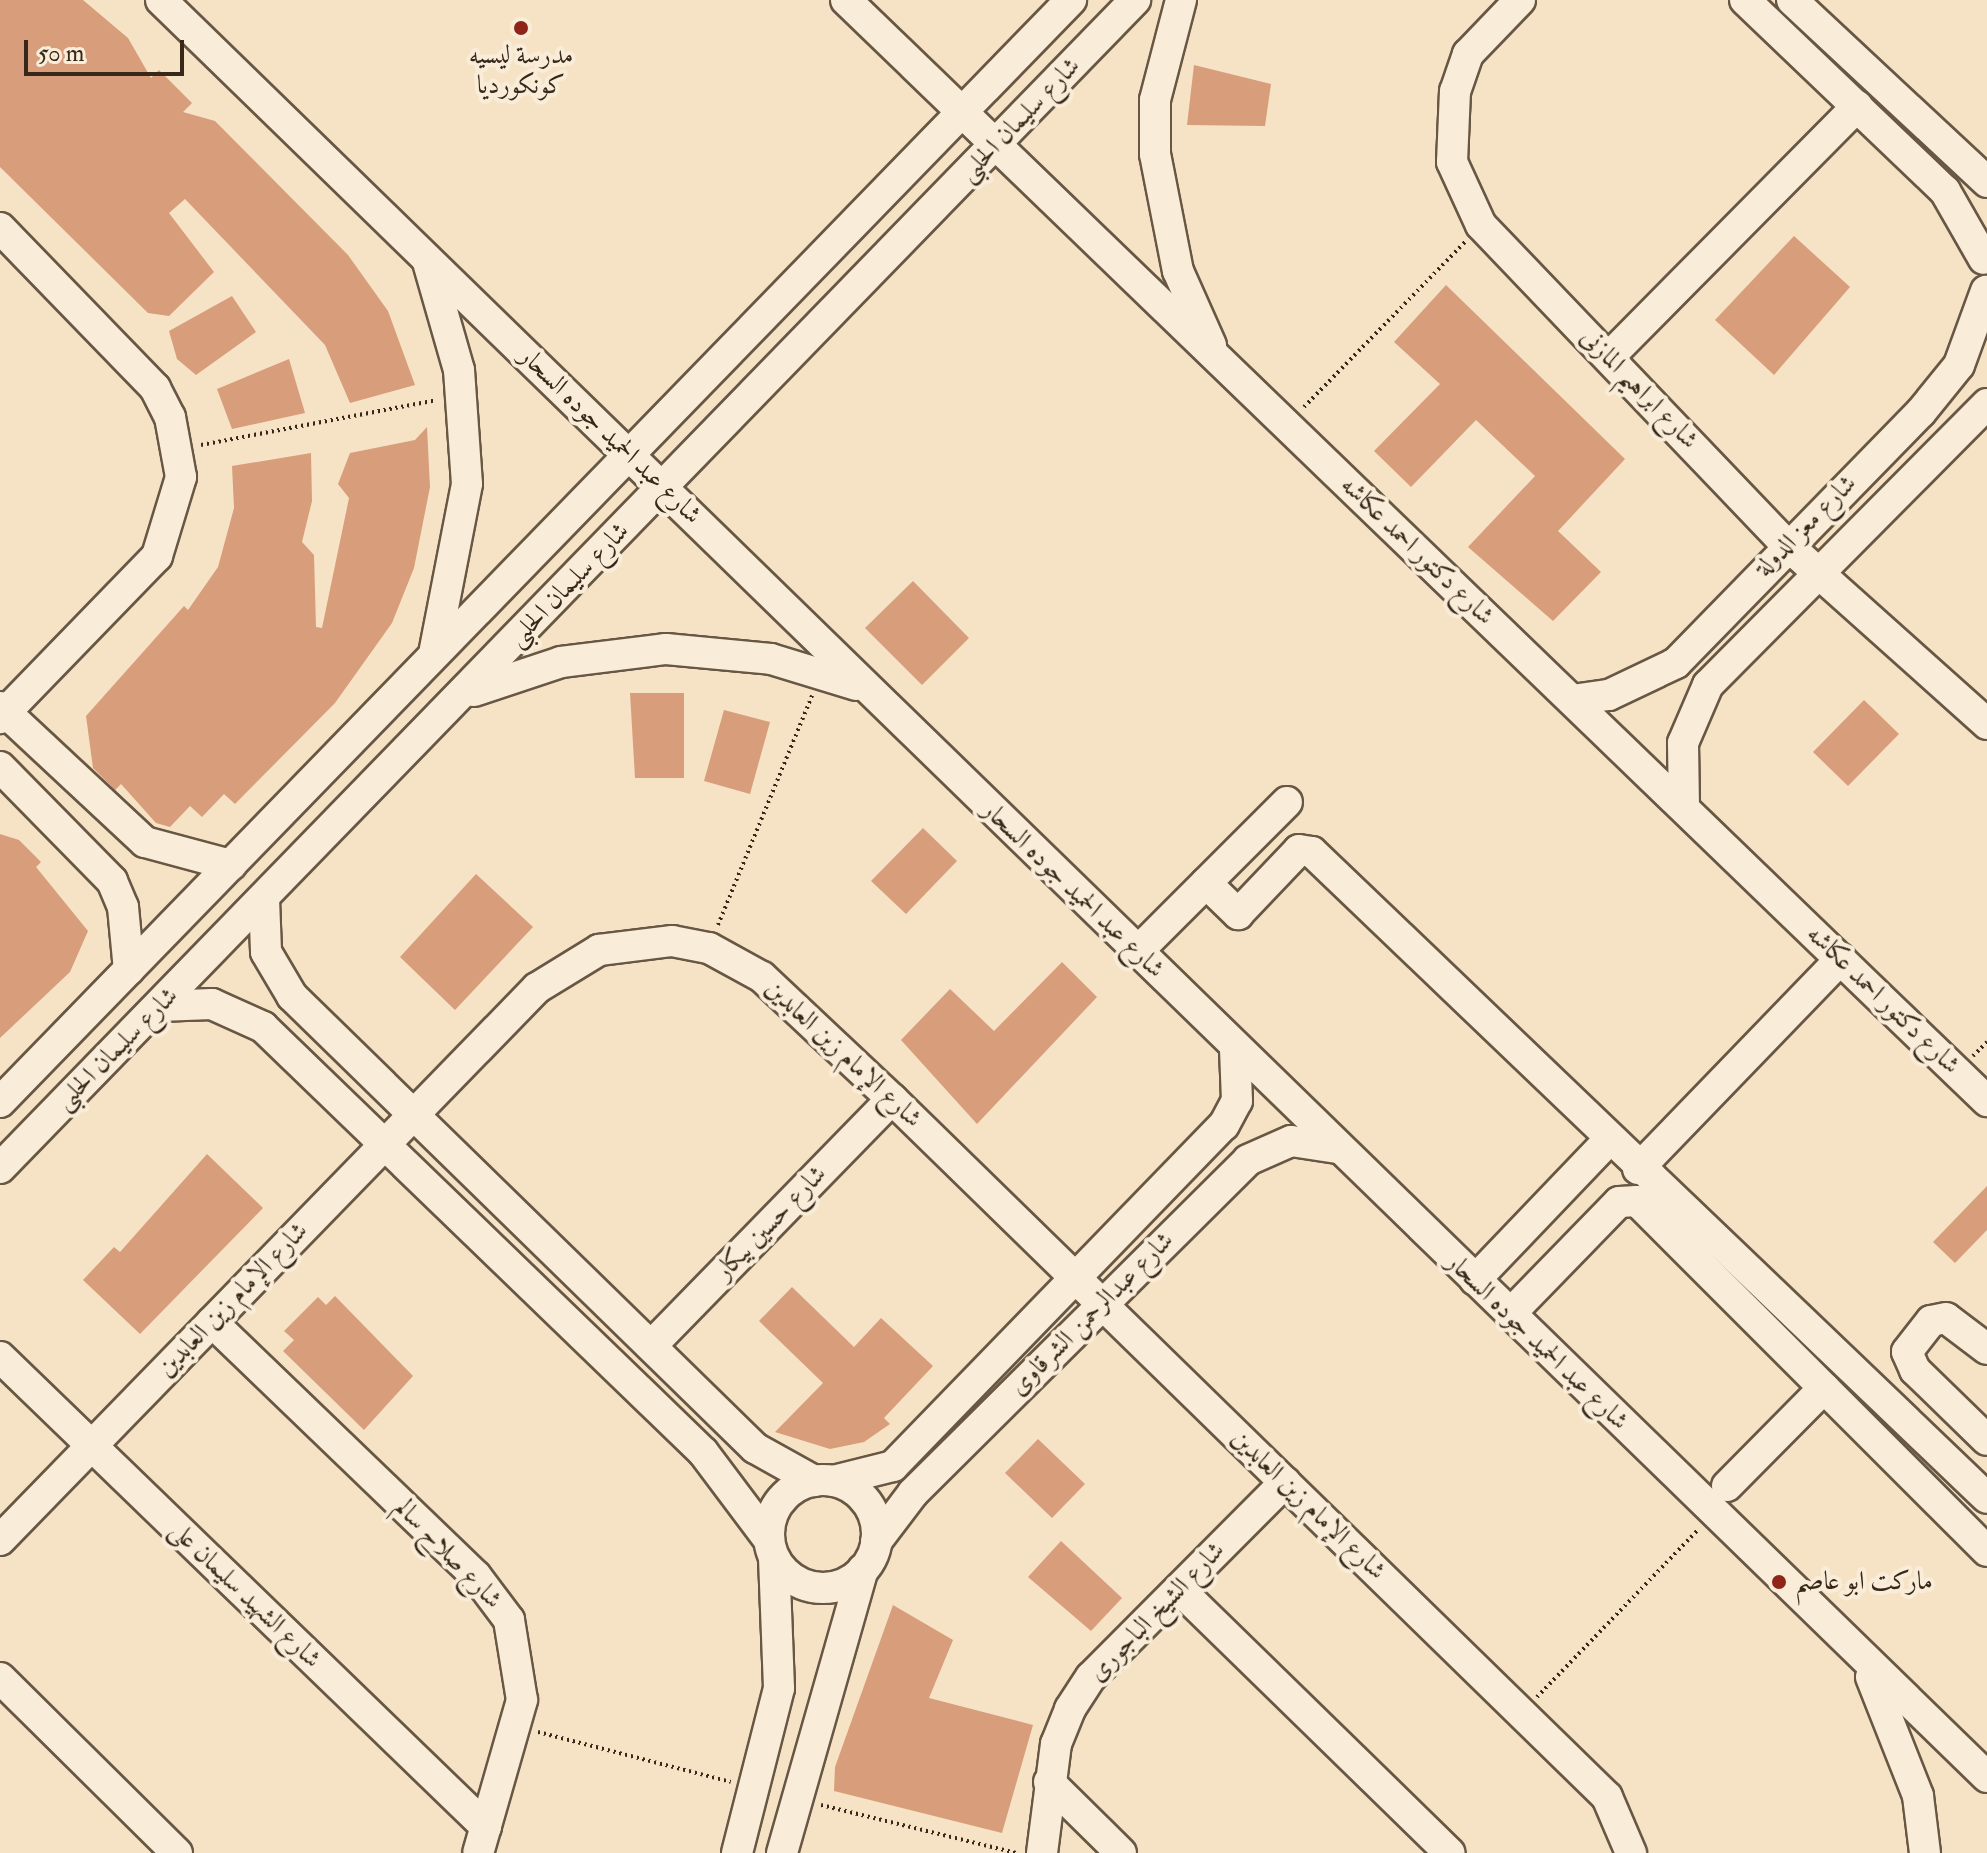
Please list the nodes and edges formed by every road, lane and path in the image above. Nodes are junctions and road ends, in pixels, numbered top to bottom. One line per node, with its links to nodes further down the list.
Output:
1 (161, 0): 15 (street, شارع عبد الحميد جوده السحار)
2 (846, 0): 10 (street, شارع دكتور احمد عكاشه)
3 (1071, 0): 10 (street, شارع سليمان الحلبى)
4 (1135, 0): 11 (street, شارع سليمان الحلبى)
5 (1181, 0): 19 (street)
6 (1520, 0): 13 (street, شارع ابراهيم المازنى)
7 (1745, 0): 9 (street)
8 (1792, 0): 12 (street)
9 (1857, 106): 16 (street); 18 (street)
10 (963, 111): 11 (street, شارع دكتور احمد عكاشه); 24 (street, شارع سليمان الحلبى)
11 (997, 145): 19 (street, شارع دكتور احمد عكاشه); 25 (street, شارع سليمان الحلبى)
12 (1987, 182)
13 (1481, 225): 18 (street, شارع ابراهيم المازنى); 22 (path)
14 (4, 240): 23 (street)
15 (426, 256): 20 (street); 24 (street, شارع عبد الحميد جوده السحار)
16 (1986, 256): 17 (street)
17 (1987, 292): 26 (street, شارع معز الدولة)
18 (1609, 357): 26 (street, شارع ابراهيم المازنى)
19 (1219, 362): 22 (street, شارع دكتور احمد عكاشه)
20 (462, 395): 23 (path); 28 (street)
21 (1987, 404): 27 (street, شارع معز الدولة)
22 (1286, 425): 32 (street, شارع دكتور احمد عكاشه)
23 (179, 449): 33 (street)
24 (629, 455): 25 (street, شارع عبد الحميد جوده السحار); 28 (street, شارع سليمان الحلبى)
25 (663, 488): 30 (street, شارع عبد الحميد جوده السحار); 31 (street, شارع سليمان الحلبى)
26 (1786, 544): 27 (street, شارع ابراهيم المازنى); 32 (street, شارع معز الدولة)
27 (1819, 573): 34 (street, شارع ابراهيم المازنى); 39 (street, شارع معز الدولة)
28 (433, 656): 35 (street, شارع سليمان الحلبى)
29 (822, 672): 30 (street); 31 (street); 43 (path)
30 (868, 689): 44 (street, شارع عبد الحميد جوده السحار)
31 (461, 697): 37 (street, شارع سليمان الحلبى)
32 (1572, 700): 39 (street, شارع دكتور احمد عكاشه)
33 (2, 713): 40 (street)
34 (1987, 724)
35 (343, 750): 37 (street); 40 (street, شارع سليمان الحلبى)
36 (0, 767): 46 (street)
37 (376, 782): 42 (street, شارع سليمان الحلبى)
38 (1287, 802): 41 (street)
39 (1684, 807): 45 (street, شارع دكتور احمد عكاشه)
40 (231, 865): 46 (street, شارع سليمان الحلبى)
41 (1206, 883): 44 (street); 55 (street)
42 (264, 899): 47 (street, شارع سليمان الحلبى); 54 (street)
43 (709, 948): 50 (street, شارع الإمام زين العابدين); 54 (street, شارع الإمام زين العابدين)
44 (1137, 952): 48 (street, شارع عبد الحميد جوده السحار)
45 (1841, 959): 51 (street, شارع دكتور احمد عكاشه); 59 (street)
46 (129, 970): 49 (street, شارع سليمان الحلبى)
47 (159, 1006): 53 (street, شارع سليمان الحلبى); 56 (street)
48 (1235, 1048): 57 (street, شارع عبد الحميد جوده السحار); 60 (street, شارع عبدالرحمن الشرقاوى)
49 (29, 1073): 52 (street, شارع سليمان الحلبى); 53 (street)
50 (892, 1099): 60 (street, شارع الإمام زين العابدين); 65 (street, شارع حسين بيكار)
51 (1987, 1101)
52 (0, 1102)
53 (62, 1105): 58 (street, شارع سليمان الحلبى)
54 (413, 1114): 56 (street, شارع الإمام زين العابدين); 65 (street)
55 (1609, 1140): 59 (street); 61 (street)
56 (385, 1144): 64 (street, شارع الإمام زين العابدين); 78 (street)
57 (1338, 1148): 61 (street, شارع عبد الحميد جوده السحار); 62 (street, شارع عبدالرحمن الشرقاوى)
58 (0, 1168)
59 (1638, 1169): 74 (street)
60 (1076, 1279): 62 (street, شارع الإمام زين العابدين); 72 (street, شارع عبدالرحمن الشرقاوى)
61 (1475, 1280): 63 (street, شارع عبد الحميد جوده السحار)
62 (1102, 1304): 73 (street, شارع الإمام زين العابدين); 77 (street, شارع عبدالرحمن الشرقاوى)
63 (1510, 1314): 68 (street); 75 (street, شارع عبد الحميد جوده السحار)
64 (212, 1322): 70 (street, شارع الإمام زين العابدين); 85 (street, شارع صلاح سالم)
65 (651, 1346): 72 (street)
66 (1987, 1349): 69 (street)
67 (2, 1360): 70 (street, شارع الشهيد سليمان على)
68 (1817, 1381): 71 (street); 79 (street)
69 (1987, 1440)
70 (91, 1447): 76 (street, شارع الإمام زين العابدين); 90 (street, شارع الشهيد سليمان على)
71 (1720, 1478)
72 (824, 1481): 77 (street); 78 (street)
73 (1285, 1482): 81 (street, شارع الشيخ الباجورى); 84 (street, شارع الإمام زين العابدين)
74 (1987, 1498)
75 (1713, 1515): 82 (street, شارع عبد الحميد جوده السحار); 84 (path)
76 (0, 1540)
77 (876, 1542): 80 (street)
78 (772, 1549): 80 (street); 88 (street)
79 (1987, 1551)
80 (863, 1569): 89 (street)
81 (1179, 1589): 87 (street, شارع الشيخ الباجورى); 97 (street)
82 (1861, 1658): 86 (street, شارع عبد الحميد جوده السحار); 99 (street)
83 (0, 1678): 91 (street)
84 (1522, 1713): 98 (street, شارع الإمام زين العابدين)
85 (516, 1726): 88 (path); 90 (street, شارع صلاح سالم)
86 (1987, 1777)
87 (1049, 1782): 95 (street, شارع الشيخ الباجورى); 96 (street)
88 (753, 1788): 92 (street)
89 (795, 1799): 93 (street); 94 (path)
90 (482, 1840)
91 (177, 1853)
92 (737, 1853)
93 (782, 1853)
94 (1017, 1853)
95 (1042, 1853)
96 (1121, 1853)
97 (1450, 1853)
98 (1631, 1853)
99 (1925, 1853)

